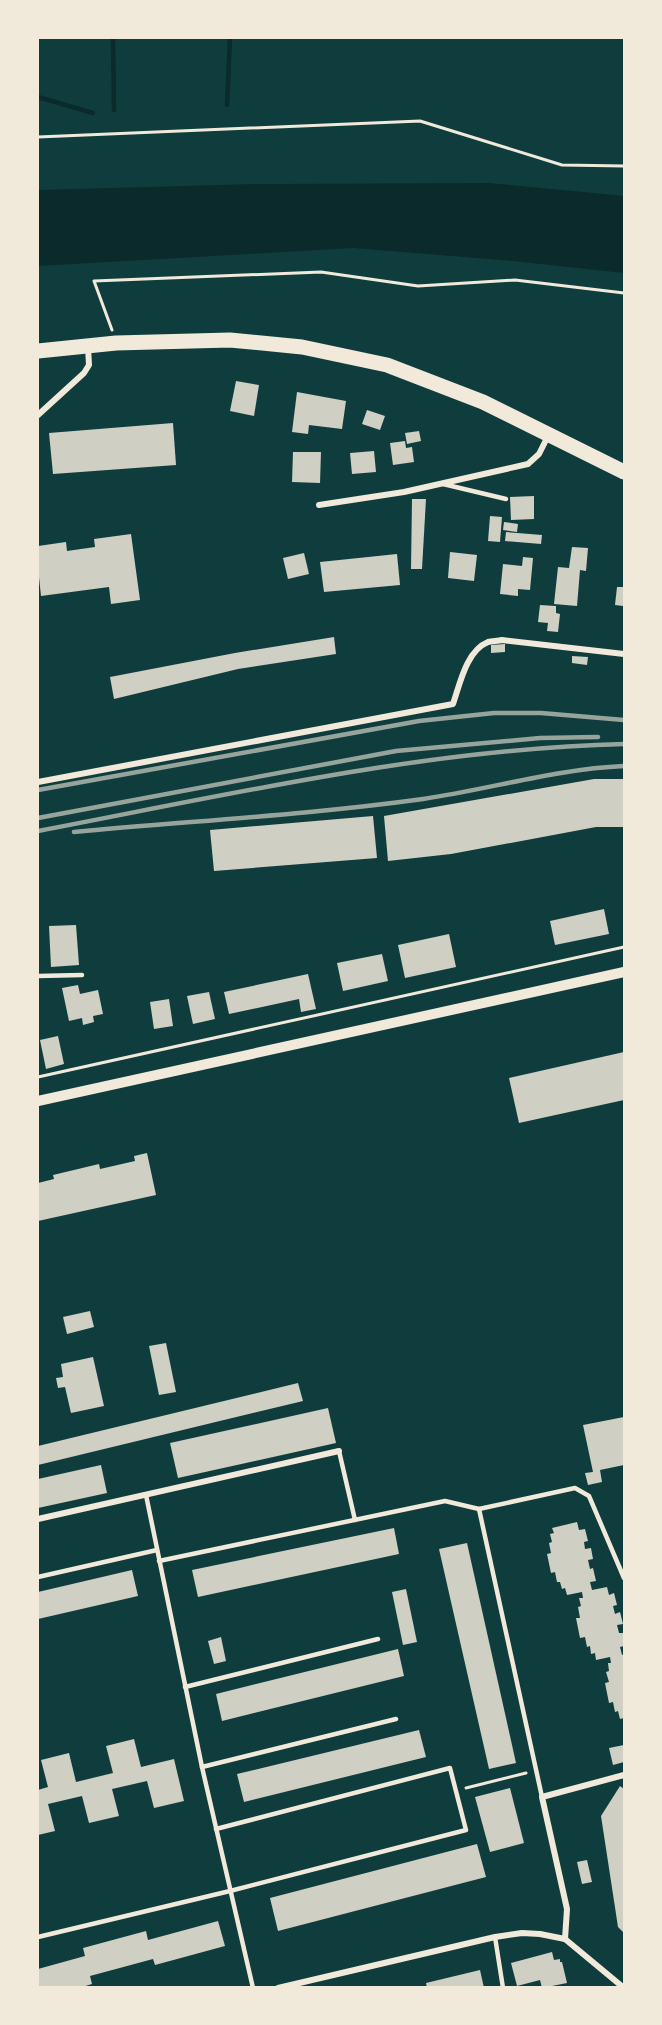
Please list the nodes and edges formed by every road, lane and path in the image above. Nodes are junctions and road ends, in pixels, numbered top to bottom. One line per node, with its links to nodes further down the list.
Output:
1 (38, 137): 2 (path)
2 (624, 166)
3 (624, 292): 4 (path)
4 (116, 343): 5 (main road); 8 (main road)
5 (88, 346): 6 (main road); 7 (street)
6 (38, 351)
7 (38, 415)
8 (548, 434): 9 (main road); 10 (street)
9 (624, 472)
10 (441, 483): 11 (lane); 12 (street)
11 (506, 499)
12 (318, 505)
13 (624, 654): 14 (street)
14 (38, 782)
15 (624, 947): 19 (path)
16 (624, 972): 20 (street)
17 (82, 975): 18 (lane)
18 (38, 976)
19 (38, 1077)
20 (38, 1101)
21 (339, 1451): 22 (street); 25 (lane)
22 (146, 1495): 24 (street); 26 (lane)
23 (479, 1509): 25 (lane); 29 (lane); 34 (lane)
24 (38, 1519)
25 (355, 1520): 27 (lane)
26 (157, 1550): 27 (lane); 28 (lane)
27 (159, 1561): 31 (lane)
28 (38, 1577)
29 (624, 1578)
30 (378, 1639): 31 (lane)
31 (185, 1687): 33 (lane)
32 (396, 1719): 33 (lane)
33 (202, 1767): 38 (lane)
34 (536, 1770): 36 (path); 37 (lane)
35 (624, 1775): 37 (street)
36 (455, 1791): 38 (lane); 39 (lane)
37 (542, 1797): 42 (street)
38 (216, 1829): 39 (lane)
39 (230, 1891): 41 (lane); 43 (lane)
40 (495, 1937): 42 (street); 44 (street); 45 (lane)
41 (38, 1938)
42 (565, 1939): 46 (street)
43 (253, 1988)
44 (278, 1988)
45 (503, 1988)
46 (624, 1988)

